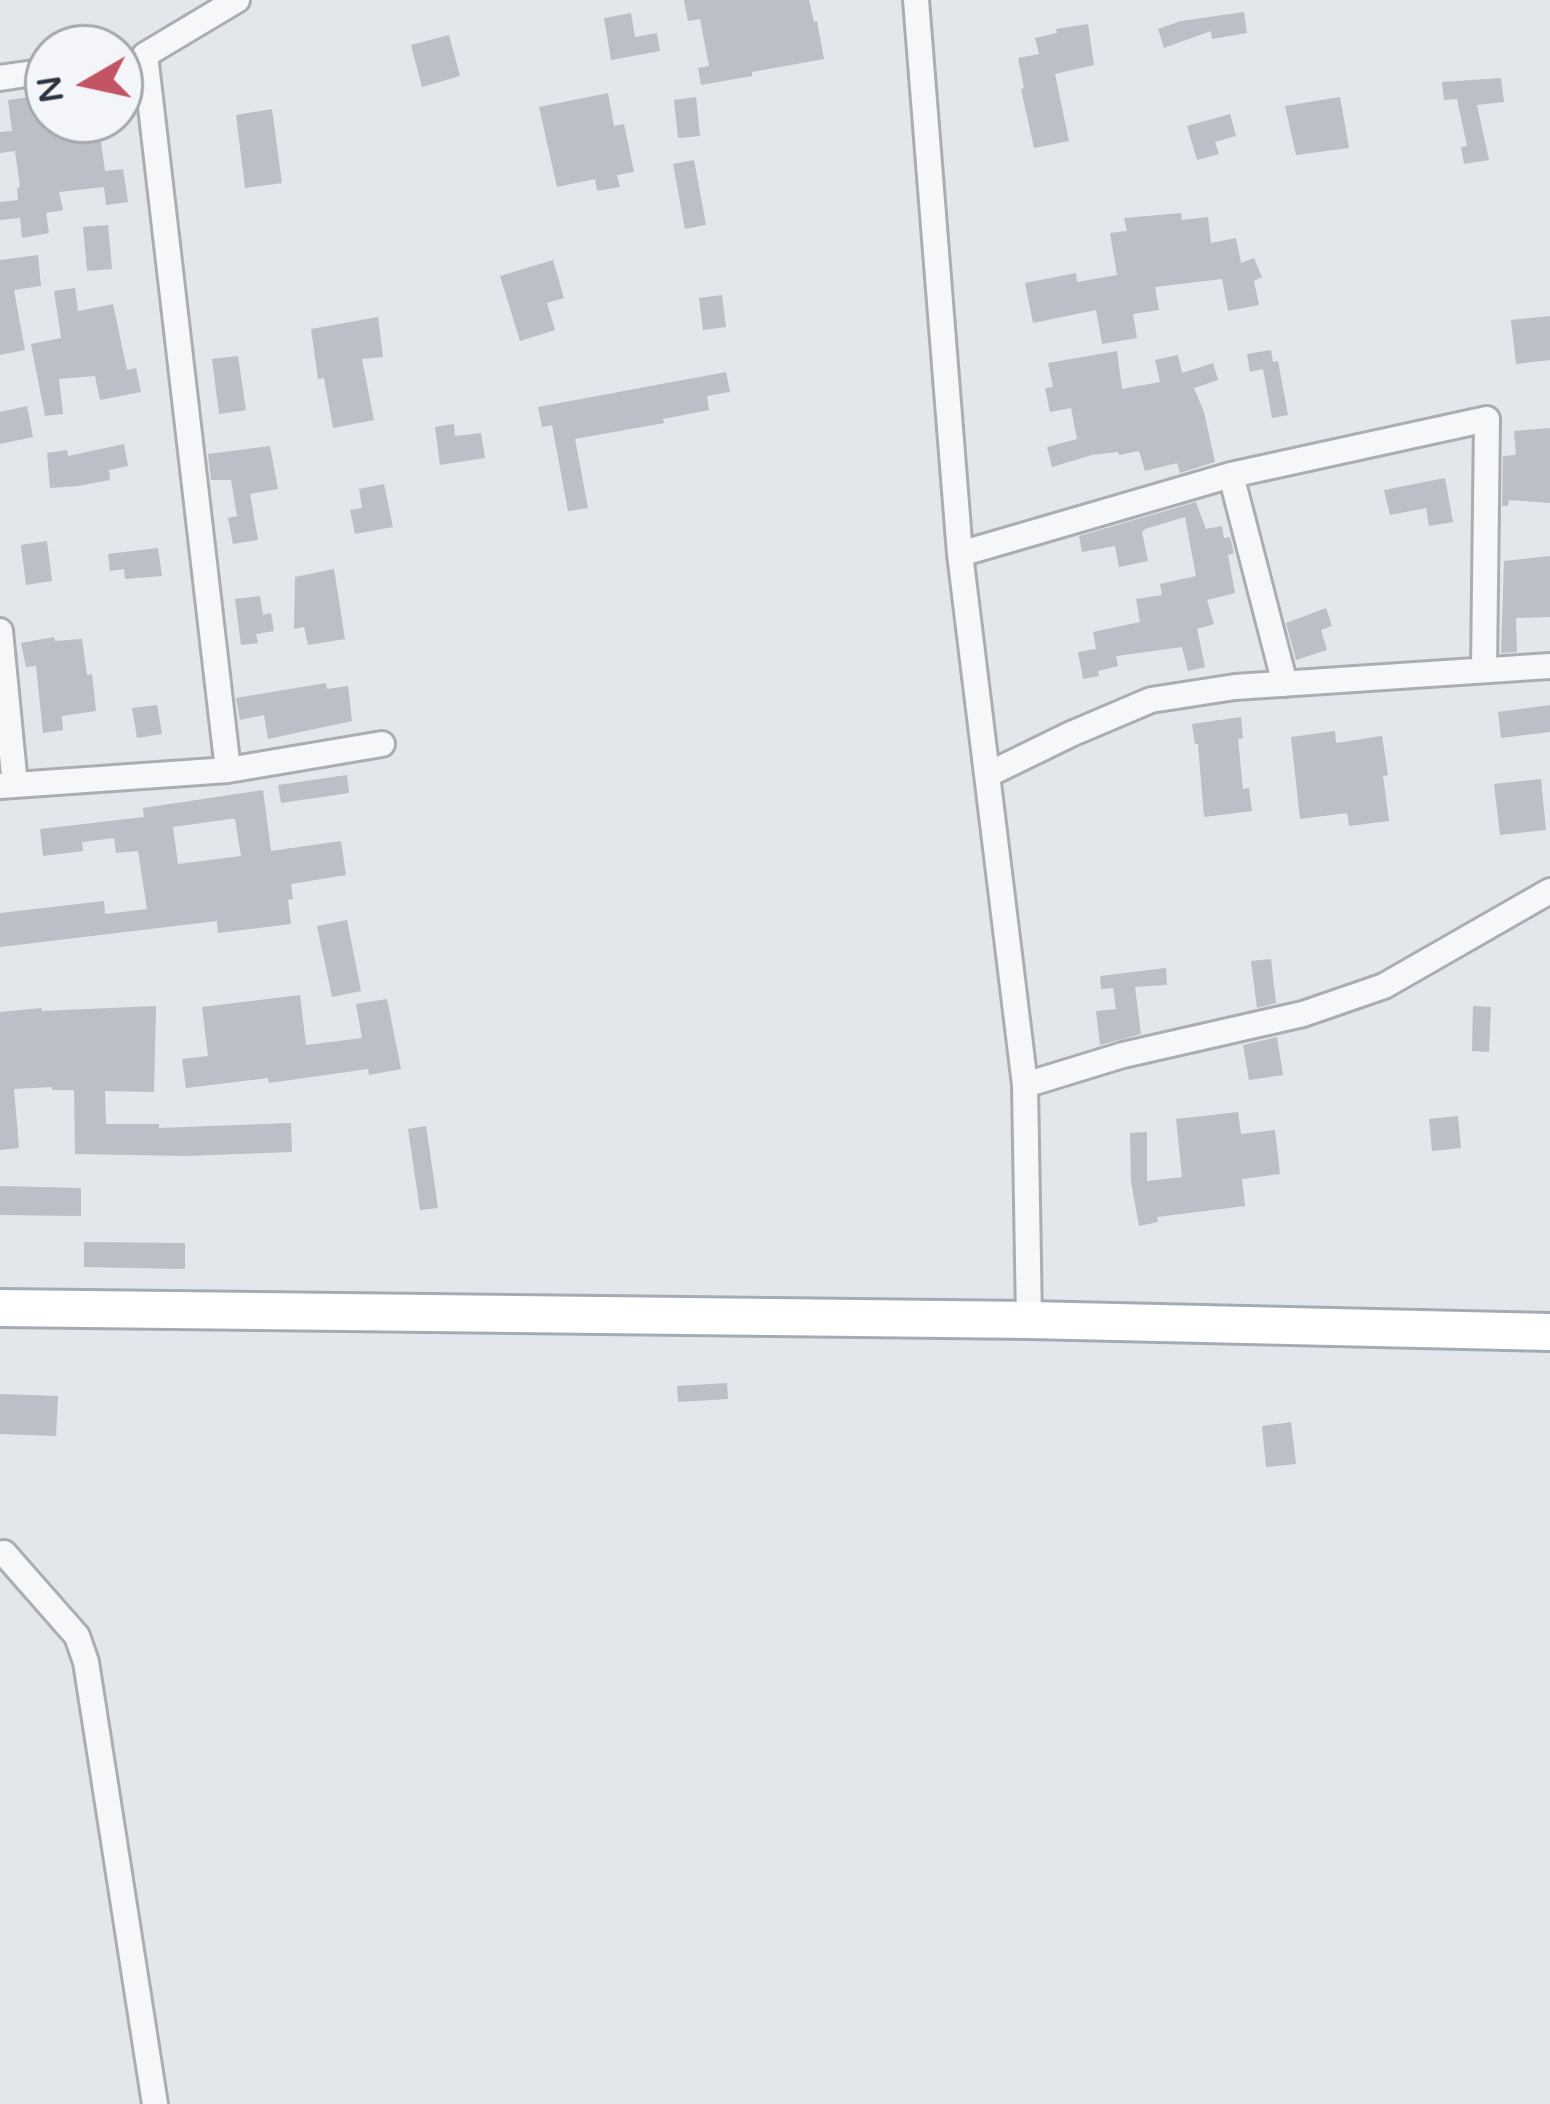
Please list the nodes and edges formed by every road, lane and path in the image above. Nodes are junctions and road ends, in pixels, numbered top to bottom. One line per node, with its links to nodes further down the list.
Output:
1 (237, 0): 3 (street)
2 (916, 0): 6 (street)
3 (144, 51)
4 (144, 140): 12 (street)
5 (1231, 475): 6 (street); 9 (street); 10 (street)
6 (961, 554): 13 (street)
7 (0, 632): 14 (street)
8 (1550, 666): 9 (street)
9 (1484, 670): 10 (street)
10 (1285, 684): 13 (street)
11 (382, 744): 12 (street)
12 (228, 770): 14 (street)
13 (987, 775): 16 (street)
14 (8, 786)
15 (1550, 891): 16 (street)
16 (1025, 1085): 18 (street)
17 (0, 1308): 18 (main road)
18 (1029, 1320): 19 (main road)
19 (1550, 1332)
20 (4, 1553): 21 (street)
21 (155, 2104)

